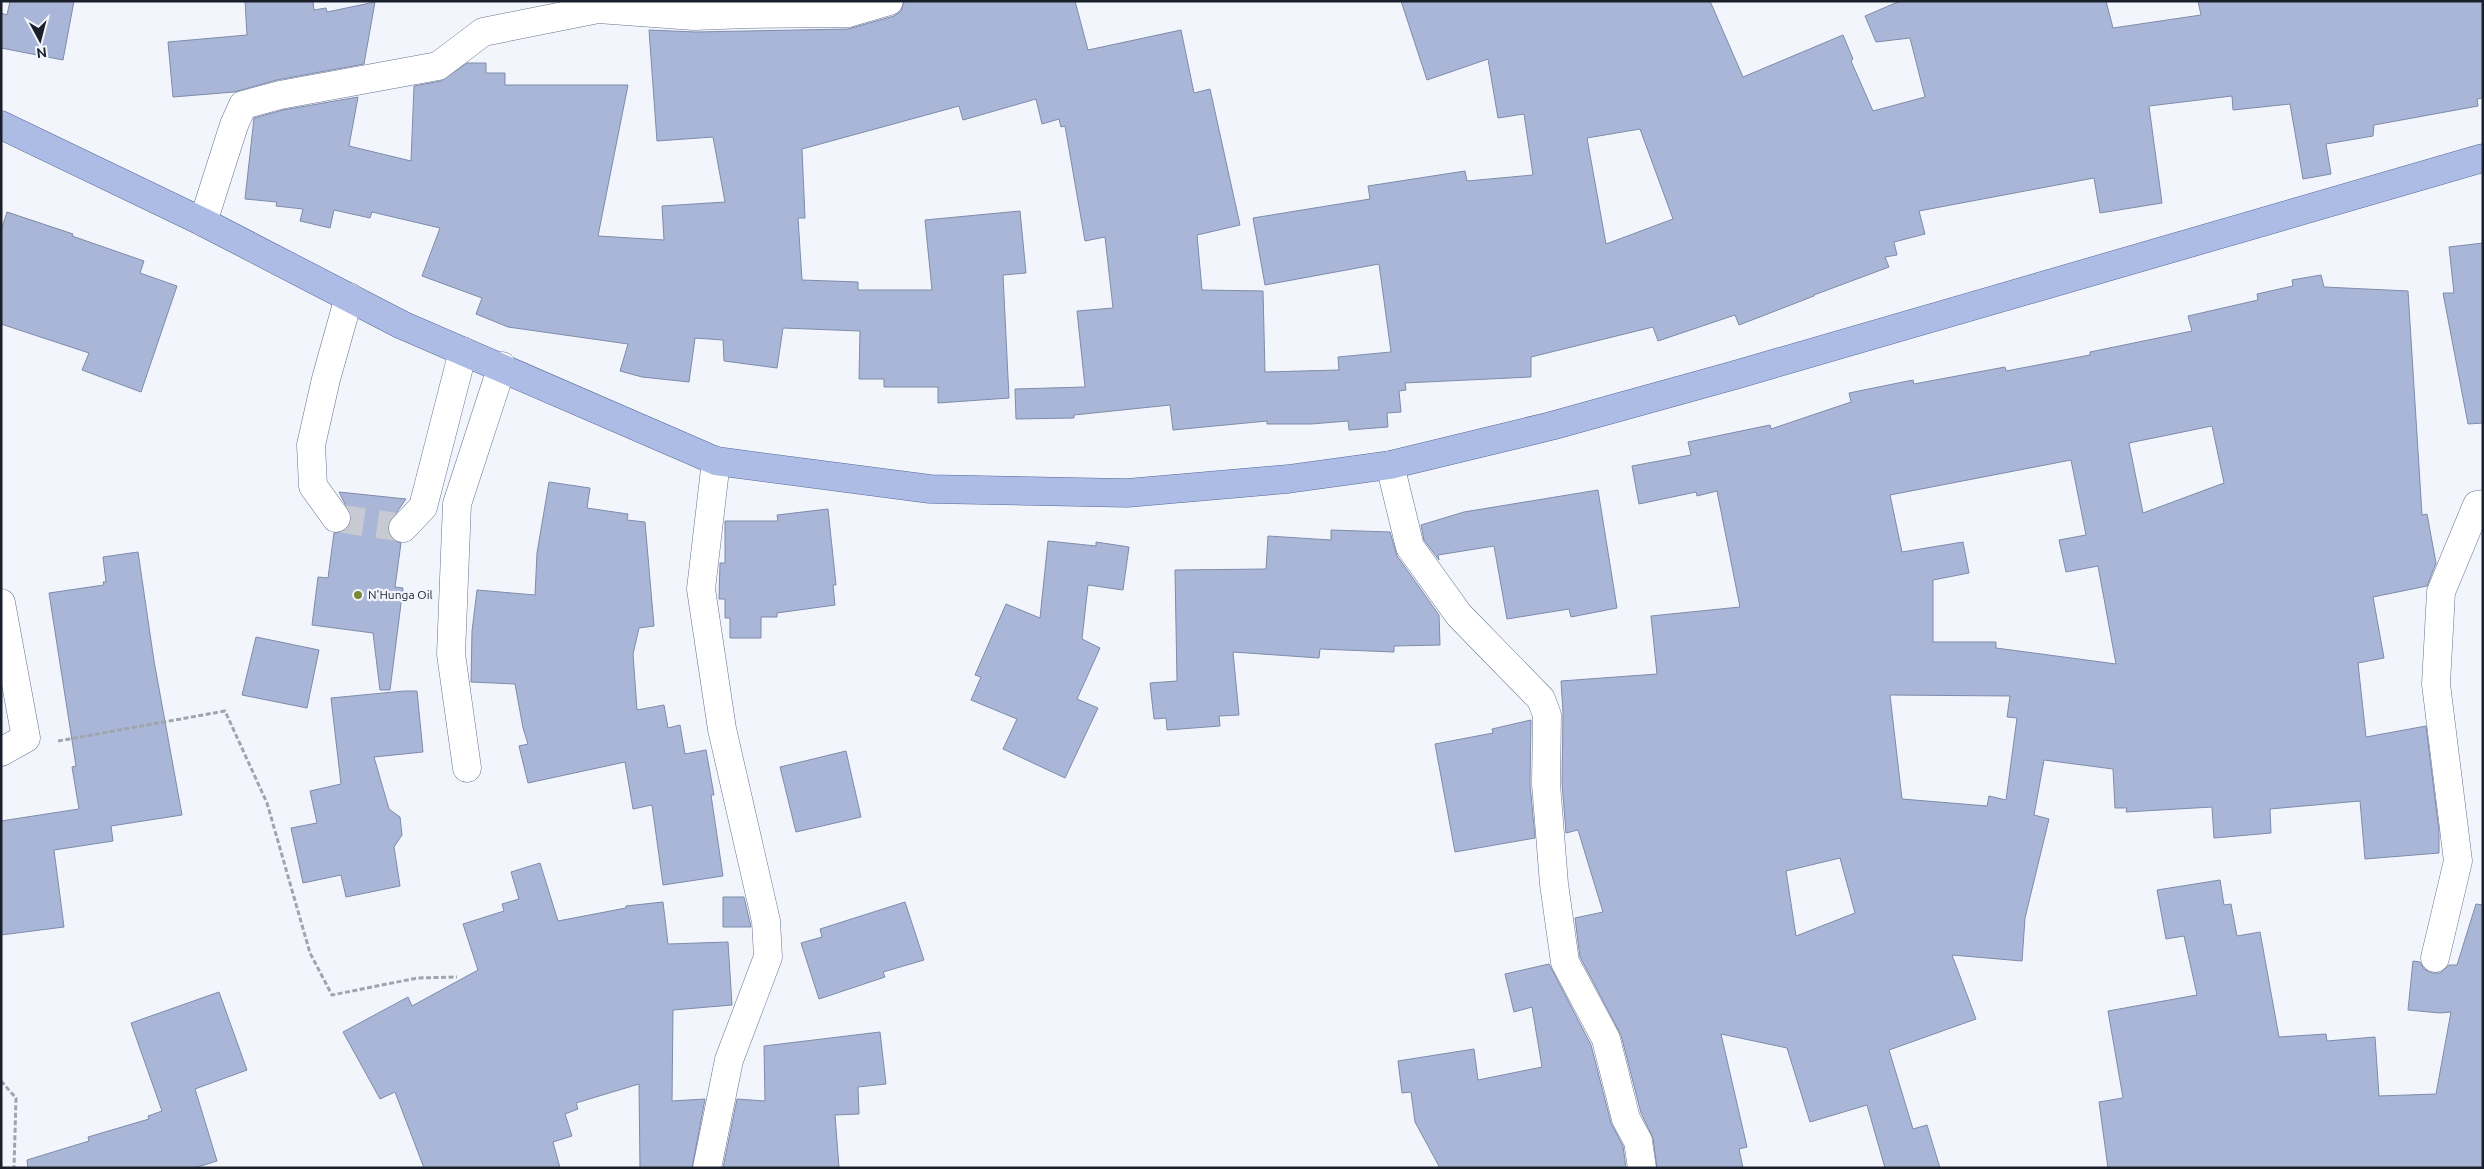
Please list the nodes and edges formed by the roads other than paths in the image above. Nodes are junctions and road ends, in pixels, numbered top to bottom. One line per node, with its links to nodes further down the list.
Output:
1 (889, 1): 4 (street)
2 (1, 125): 4 (main road)
3 (2483, 158): 9 (main road)
4 (203, 222): 5 (main road)
5 (349, 297): 6 (main road); 11 (street)
6 (464, 351): 7 (main road); 12 (street)
7 (502, 366): 8 (main road); 15 (street)
8 (716, 461): 9 (main road); 17 (street)
9 (1390, 465): 18 (street)
10 (2483, 504): 16 (street)
11 (336, 518)
12 (403, 528)
13 (1, 602): 14 (street)
14 (1, 752)
15 (467, 768)
16 (2435, 958)
17 (707, 1168)
18 (1642, 1168)

